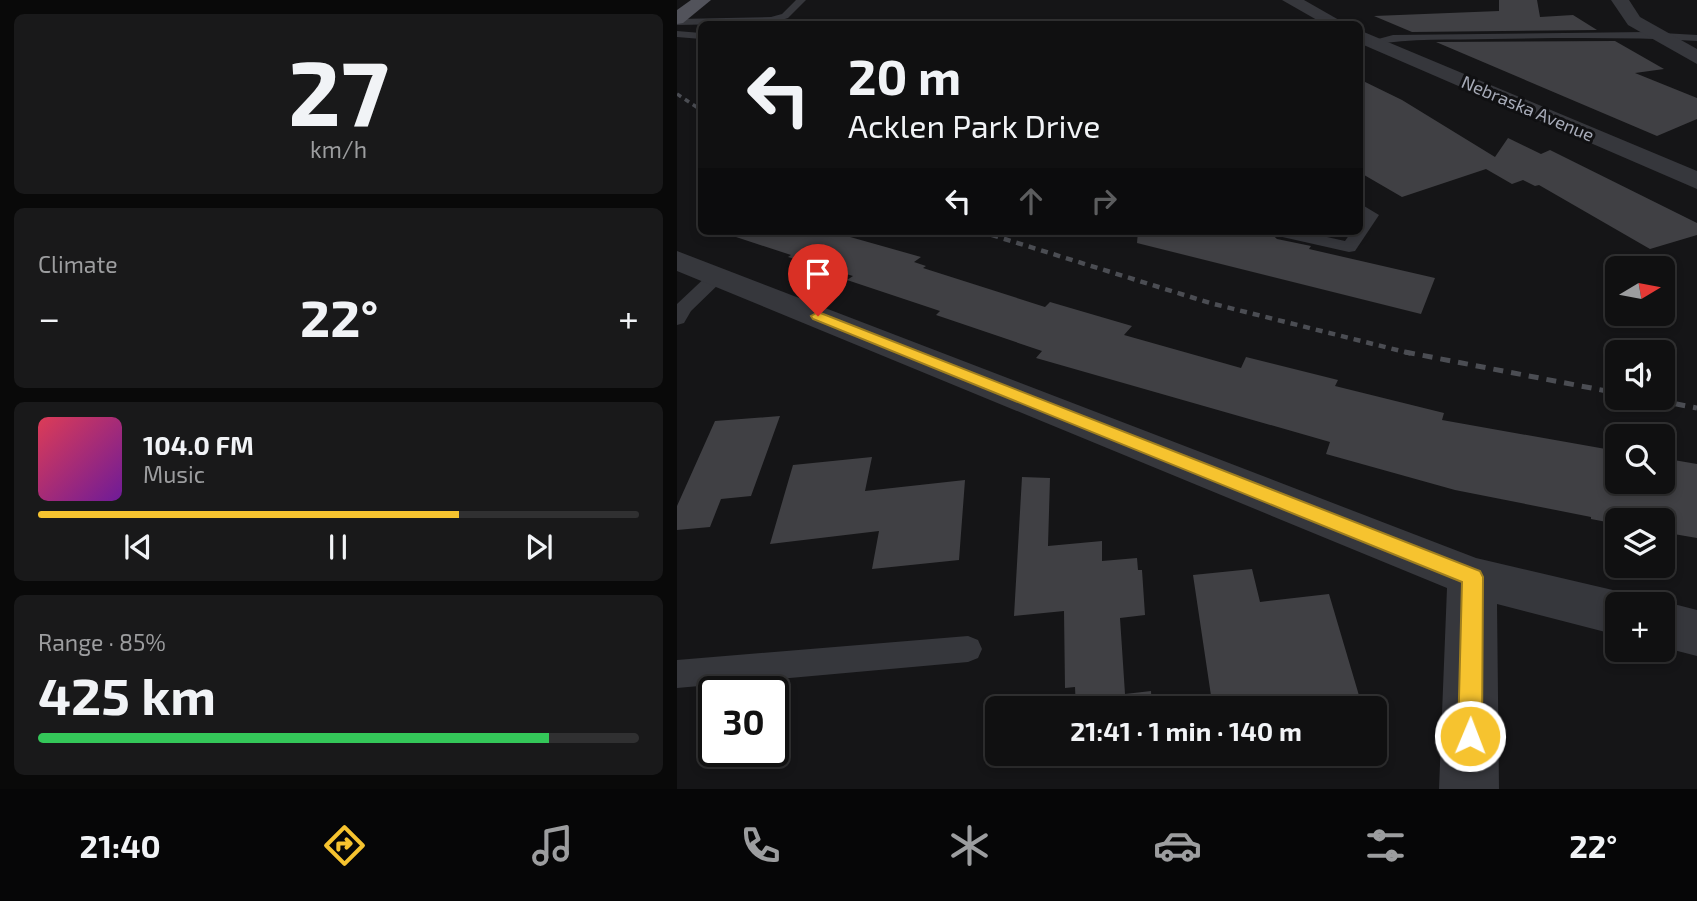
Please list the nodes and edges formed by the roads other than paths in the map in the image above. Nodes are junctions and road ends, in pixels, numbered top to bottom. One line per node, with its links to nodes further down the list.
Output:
1 (702, 0): 5 (main road)
2 (801, 0): 5 (lane)
3 (1291, 0): 6 (street)
4 (1620, 0): 9 (street)
5 (677, 20)
6 (1331, 21)
7 (677, 34): 8 (lane)
8 (698, 36)
9 (1657, 36): 10 (lane); 11 (lane); 12 (street)
10 (1697, 38)
11 (1366, 39): 13 (street, Nebraska Avenue)
12 (1697, 58)
13 (1697, 181)
14 (1363, 210): 15 (lane)
15 (1363, 227)
16 (1296, 235): 17 (lane)
17 (1357, 235)
18 (677, 260): 19 (street)
19 (717, 276): 20 (lane); 21 (street)
20 (677, 319)
21 (1473, 577): 22 (street); 27 (street)
22 (1605, 610)
23 (1675, 627): 24 (street)
24 (1697, 633)
25 (968, 649): 26 (lane)
26 (677, 674)
27 (1469, 789)

